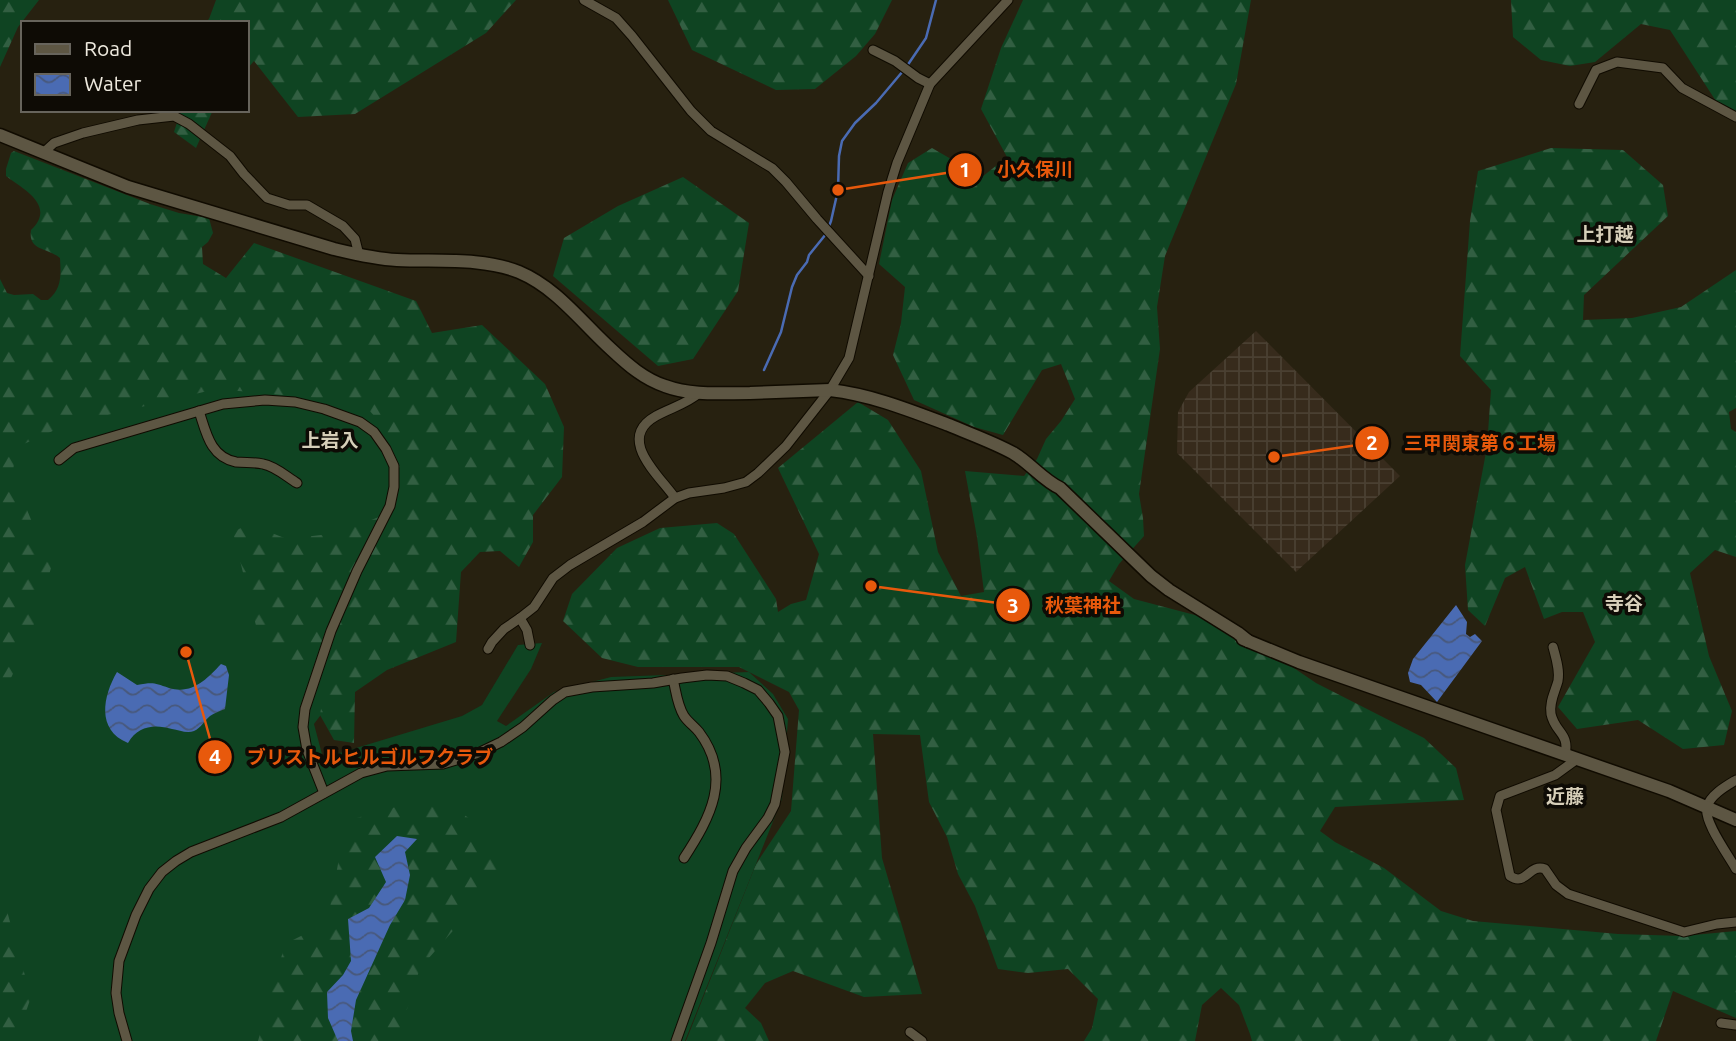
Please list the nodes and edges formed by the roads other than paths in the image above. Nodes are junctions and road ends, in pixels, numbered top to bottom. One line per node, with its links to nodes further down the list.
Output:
1 (584, 0): 10 (street)
2 (1007, 0): 4 (street)
3 (873, 50): 4 (street)
4 (930, 84): 10 (street)
5 (1579, 104): 6 (street)
6 (1736, 117)
7 (0, 135): 8 (street)
8 (43, 153): 9 (street); 9 (street)
9 (359, 254): 12 (street)
10 (869, 276): 11 (street)
11 (830, 390): 12 (street); 16 (street); 22 (street)
12 (699, 393): 16 (street)
13 (199, 411): 14 (street); 15 (street); 24 (street)
14 (59, 460)
15 (297, 483)
16 (675, 498): 17 (street)
17 (520, 618): 18 (street); 20 (street)
18 (530, 645)
19 (1553, 648): 22 (street)
20 (488, 649)
21 (673, 679): 24 (street); 27 (street); 34 (street)
22 (1571, 757): 25 (street); 29 (street)
23 (1736, 780): 25 (street)
24 (324, 793): 33 (street)
25 (1707, 808): 26 (street); 28 (street)
26 (1736, 820)
27 (684, 858)
28 (1736, 869)
29 (1736, 922)
30 (1721, 1023): 31 (street)
31 (1736, 1025)
32 (910, 1032): 35 (street)
33 (127, 1041)
34 (676, 1041)
35 (922, 1041)

